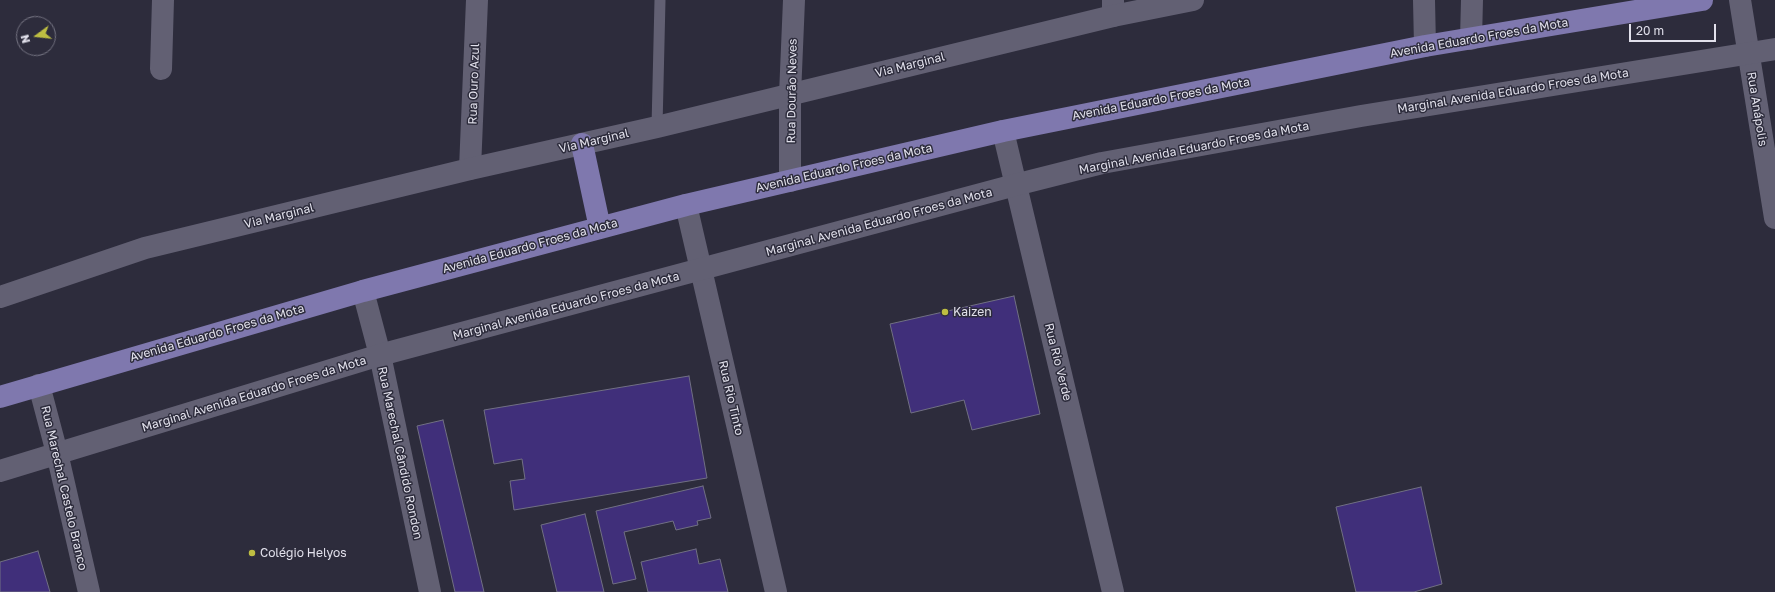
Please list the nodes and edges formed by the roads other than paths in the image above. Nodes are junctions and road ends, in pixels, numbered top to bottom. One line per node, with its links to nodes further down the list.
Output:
1 (163, 0): 15 (street)
2 (477, 0): 20 (street, Rua Ouro Azul)
3 (660, 0): 17 (lane)
4 (794, 0): 16 (street, Rua Dourão Neves)
5 (1193, 0): 10 (street, Via Marginal)
6 (1424, 0): 12 (street)
7 (1472, 0): 11 (street)
8 (1702, 0): 11 (highway, Avenida Eduardo Froes da Mota)
9 (1740, 0): 14 (street, Rua Anápolis)
10 (1113, 8): 16 (street, Via Marginal)
11 (1471, 39): 12 (highway, Avenida Eduardo Froes da Mota)
12 (1425, 46): 18 (highway, Avenida Eduardo Froes da Mota)
13 (1775, 49): 14 (street, Marginal Avenida Eduardo Froes da Mota)
14 (1748, 53): 22 (street, Marginal Avenida Eduardo Froes da Mota); 24 (street, Rua Anápolis)
15 (161, 69)
16 (790, 95): 17 (street, Via Marginal); 21 (street, Rua Dourão Neves)
17 (657, 127): 19 (street, Via Marginal)
18 (1003, 131): 21 (highway, Avenida Eduardo Froes da Mota); 22 (street, Rua Rio Verde)
19 (582, 144): 20 (street, Via Marginal); 25 (highway)
20 (470, 169): 28 (street, Via Marginal)
21 (790, 181): 23 (highway, Avenida Eduardo Froes da Mota)
22 (1015, 185): 26 (street, Marginal Avenida Eduardo Froes da Mota); 37 (street, Rua Rio Verde)
23 (686, 205): 25 (highway, Avenida Eduardo Froes da Mota); 26 (street, Rua Rio Tinto)
24 (1775, 218)
25 (600, 228): 27 (highway, Avenida Eduardo Froes da Mota)
26 (702, 270): 29 (street, Marginal Avenida Eduardo Froes da Mota); 36 (street, Rua Rio Tinto)
27 (363, 290): 29 (street, Rua Marechal Cândido Rondon); 30 (highway, Avenida Eduardo Froes da Mota)
28 (0, 297)
29 (380, 356): 32 (street, Marginal Avenida Eduardo Froes da Mota); 35 (street, Rua Marechal Cândido Rondon)
30 (39, 385): 31 (highway, Avenida Eduardo Froes da Mota); 32 (street, Rua Marechal Castelo Branco)
31 (0, 397)
32 (57, 453): 33 (street, Marginal Avenida Eduardo Froes da Mota); 34 (street, Rua Marechal Castelo Branco)
33 (0, 471)
34 (89, 592)
35 (430, 592)
36 (776, 592)
37 (1113, 592)

